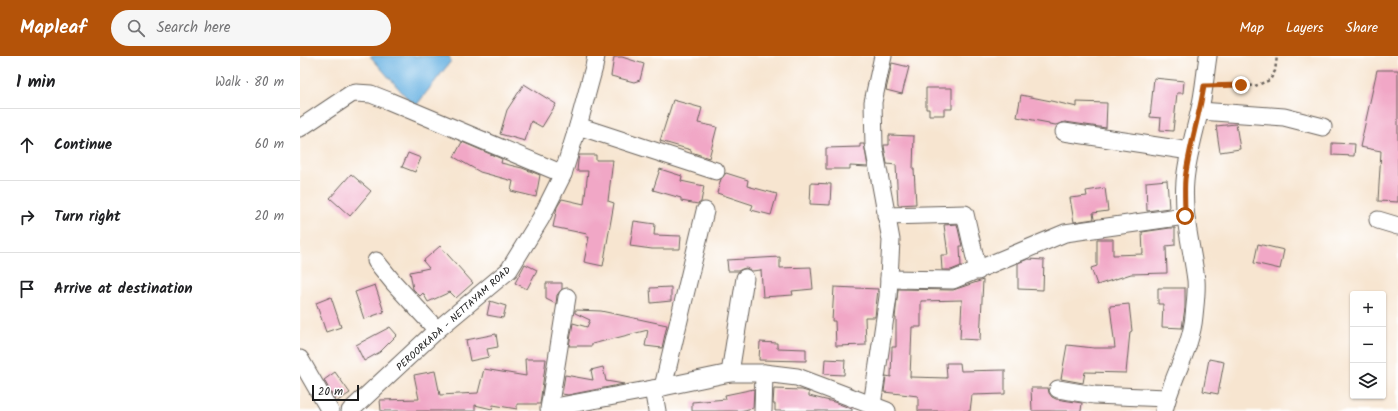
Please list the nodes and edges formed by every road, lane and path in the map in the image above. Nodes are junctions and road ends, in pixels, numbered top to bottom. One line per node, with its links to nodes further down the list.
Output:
1 (596, 56): 7 (street, PEROORKADA - NETTAYAM ROAD)
2 (883, 56): 15 (street)
3 (1208, 56): 5 (street)
4 (1277, 56): 5 (path)
5 (1204, 86): 6 (street)
6 (1200, 111): 8 (street); 11 (street)
7 (578, 126): 12 (street); 13 (street, PEROORKADA - NETTAYAM ROAD)
8 (1323, 127)
9 (300, 128): 13 (street)
10 (1064, 132): 11 (street)
11 (1190, 151): 16 (street)
12 (716, 171)
13 (563, 174): 24 (street, PEROORKADA - NETTAYAM ROAD)
14 (705, 211): 28 (street)
15 (886, 216): 20 (street); 22 (street)
16 (1185, 216): 20 (street); 31 (street)
17 (1378, 220): 18 (street)
18 (1398, 226)
19 (376, 261): 24 (street)
20 (978, 271): 22 (street)
21 (745, 278): 26 (street)
22 (889, 278): 30 (street)
23 (567, 297): 32 (street)
24 (437, 330): 34 (street, PEROORKADA - NETTAYAM ROAD)
25 (300, 359): 33 (street)
26 (730, 373): 27 (street); 28 (street)
27 (764, 373): 30 (street); 36 (street)
28 (658, 388): 32 (street); 35 (street)
29 (1058, 389): 31 (street)
30 (872, 405): 37 (street)
31 (1166, 405)
32 (549, 409)
33 (330, 411)
34 (350, 411)
35 (656, 411)
36 (763, 411)
37 (888, 411)

